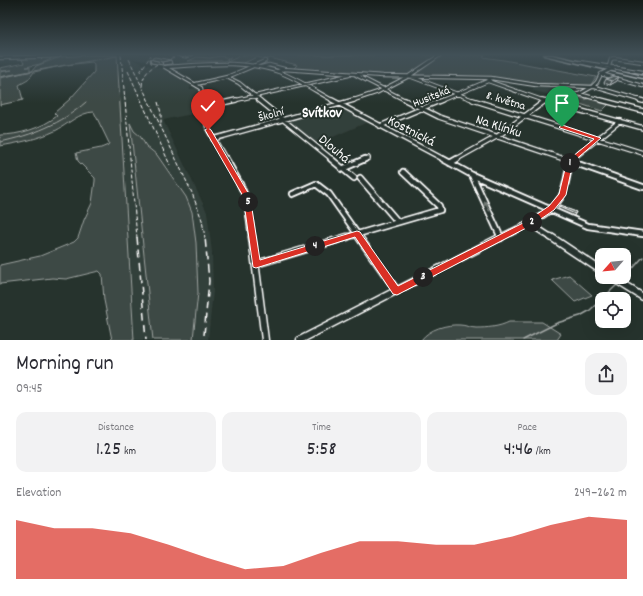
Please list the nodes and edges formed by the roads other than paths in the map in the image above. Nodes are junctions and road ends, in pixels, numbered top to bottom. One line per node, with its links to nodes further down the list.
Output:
1 (172, 71): 14 (street, Kostnická)
2 (239, 71): 10 (street)
3 (278, 71): 15 (street, Kostnická)
4 (310, 71): 8 (street)
5 (417, 71): 11 (street, Školní)
6 (607, 71): 9 (street)
7 (622, 71): 12 (main road)
8 (353, 74): 11 (street); 15 (street); 18 (street, Na Klínku)
9 (601, 74): 16 (street); 17 (street)
10 (227, 76): 14 (street); 21 (street, Dlouhá)
11 (409, 76): 13 (street); 18 (street, Školní); 19 (street, 8. května)
12 (643, 77)
13 (488, 80): 17 (street); 19 (street, Husitská); 22 (street)
14 (196, 84): 25 (street)
15 (305, 85): 21 (street); 24 (street, Kostnická)
16 (642, 86)
17 (592, 87): 20 (street); 23 (street)
18 (384, 90): 24 (street, Školní); 26 (street, Na Klínku)
19 (457, 94): 26 (street, Husitská); 28 (street, 8. května)
20 (579, 94): 22 (street); 27 (street)
21 (254, 96): 25 (street); 29 (street, Dlouhá)
22 (545, 100): 28 (street); 30 (street)
23 (643, 100)
24 (340, 104): 29 (street, Školní); 31 (street, Kostnická)
25 (204, 106): 35 (street)
26 (422, 109): 31 (street, Husitská); 33 (street, Na Klínku)
27 (643, 111)
28 (525, 115): 33 (street); 34 (street, 8. května)
29 (284, 120): 35 (street, Školní); 40 (street, Dlouhá)
30 (620, 121): 32 (street); 34 (street)
31 (380, 126): 39 (street, Kostnická)
32 (643, 128)
33 (498, 136): 38 (street, Na Klínku); 39 (street)
34 (599, 138): 36 (street, 8. května); 38 (street)
35 (213, 139): 53 (street)
36 (643, 153)
37 (368, 158): 40 (street)
38 (570, 161): 45 (street, Na Klínku); 47 (street)
39 (450, 163): 42 (street, Kostnická)
40 (342, 169): 43 (street, Dlouhá)
41 (407, 173): 48 (street)
42 (472, 175): 47 (street, Kostnická); 52 (street, one-way to 42)
43 (354, 178)
44 (360, 178): 48 (street)
45 (643, 187)
46 (293, 194): 50 (street)
47 (549, 210): 49 (street); 51 (street, Kostnická)
48 (398, 222): 50 (street)
49 (529, 223): 52 (street); 54 (street)
50 (357, 234): 53 (street); 56 (street)
51 (643, 234)
52 (501, 238): 56 (street)
53 (256, 264): 58 (street)
54 (595, 266)
55 (623, 284): 57 (street)
56 (397, 291): 59 (street)
57 (643, 297)
58 (265, 340)
59 (300, 340)

